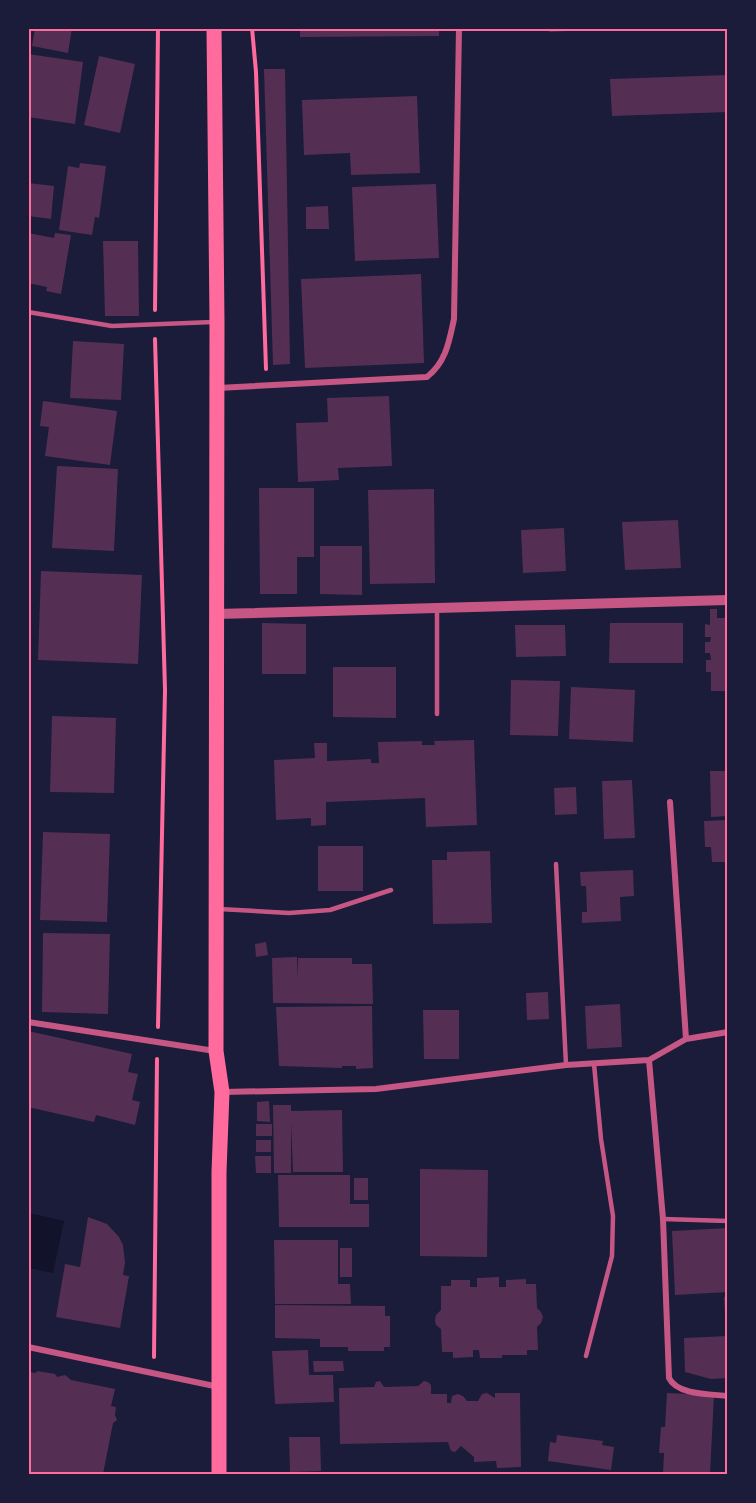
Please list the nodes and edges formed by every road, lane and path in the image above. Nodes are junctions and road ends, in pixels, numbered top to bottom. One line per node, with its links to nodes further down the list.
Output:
1 (158, 28): 7 (path)
2 (214, 28): 6 (main road)
3 (252, 28): 8 (path)
4 (459, 28): 8 (street)
5 (28, 312): 7 (lane)
6 (218, 321): 7 (lane); 9 (main road)
7 (155, 324): 21 (path)
8 (264, 386): 9 (street)
9 (216, 388): 12 (main road)
10 (728, 600): 11 (street)
11 (437, 607): 12 (street); 13 (lane)
12 (216, 614): 17 (main road)
13 (437, 714)
14 (670, 802): 20 (street)
15 (556, 864): 25 (lane)
16 (391, 890): 17 (lane)
17 (216, 908): 22 (main road)
18 (28, 1022): 21 (street)
19 (728, 1032): 20 (street)
20 (686, 1038): 23 (street)
21 (158, 1042): 22 (street); 31 (path)
22 (216, 1051): 26 (main road)
23 (649, 1060): 24 (street); 27 (street)
24 (594, 1064): 25 (street); 30 (lane)
25 (566, 1065): 26 (street)
26 (222, 1092): 32 (main road)
27 (663, 1219): 28 (lane); 33 (street)
28 (728, 1221)
29 (28, 1347): 31 (street)
30 (586, 1356)
31 (154, 1373): 32 (street)
32 (219, 1386): 34 (main road)
33 (728, 1396)
34 (219, 1474)

